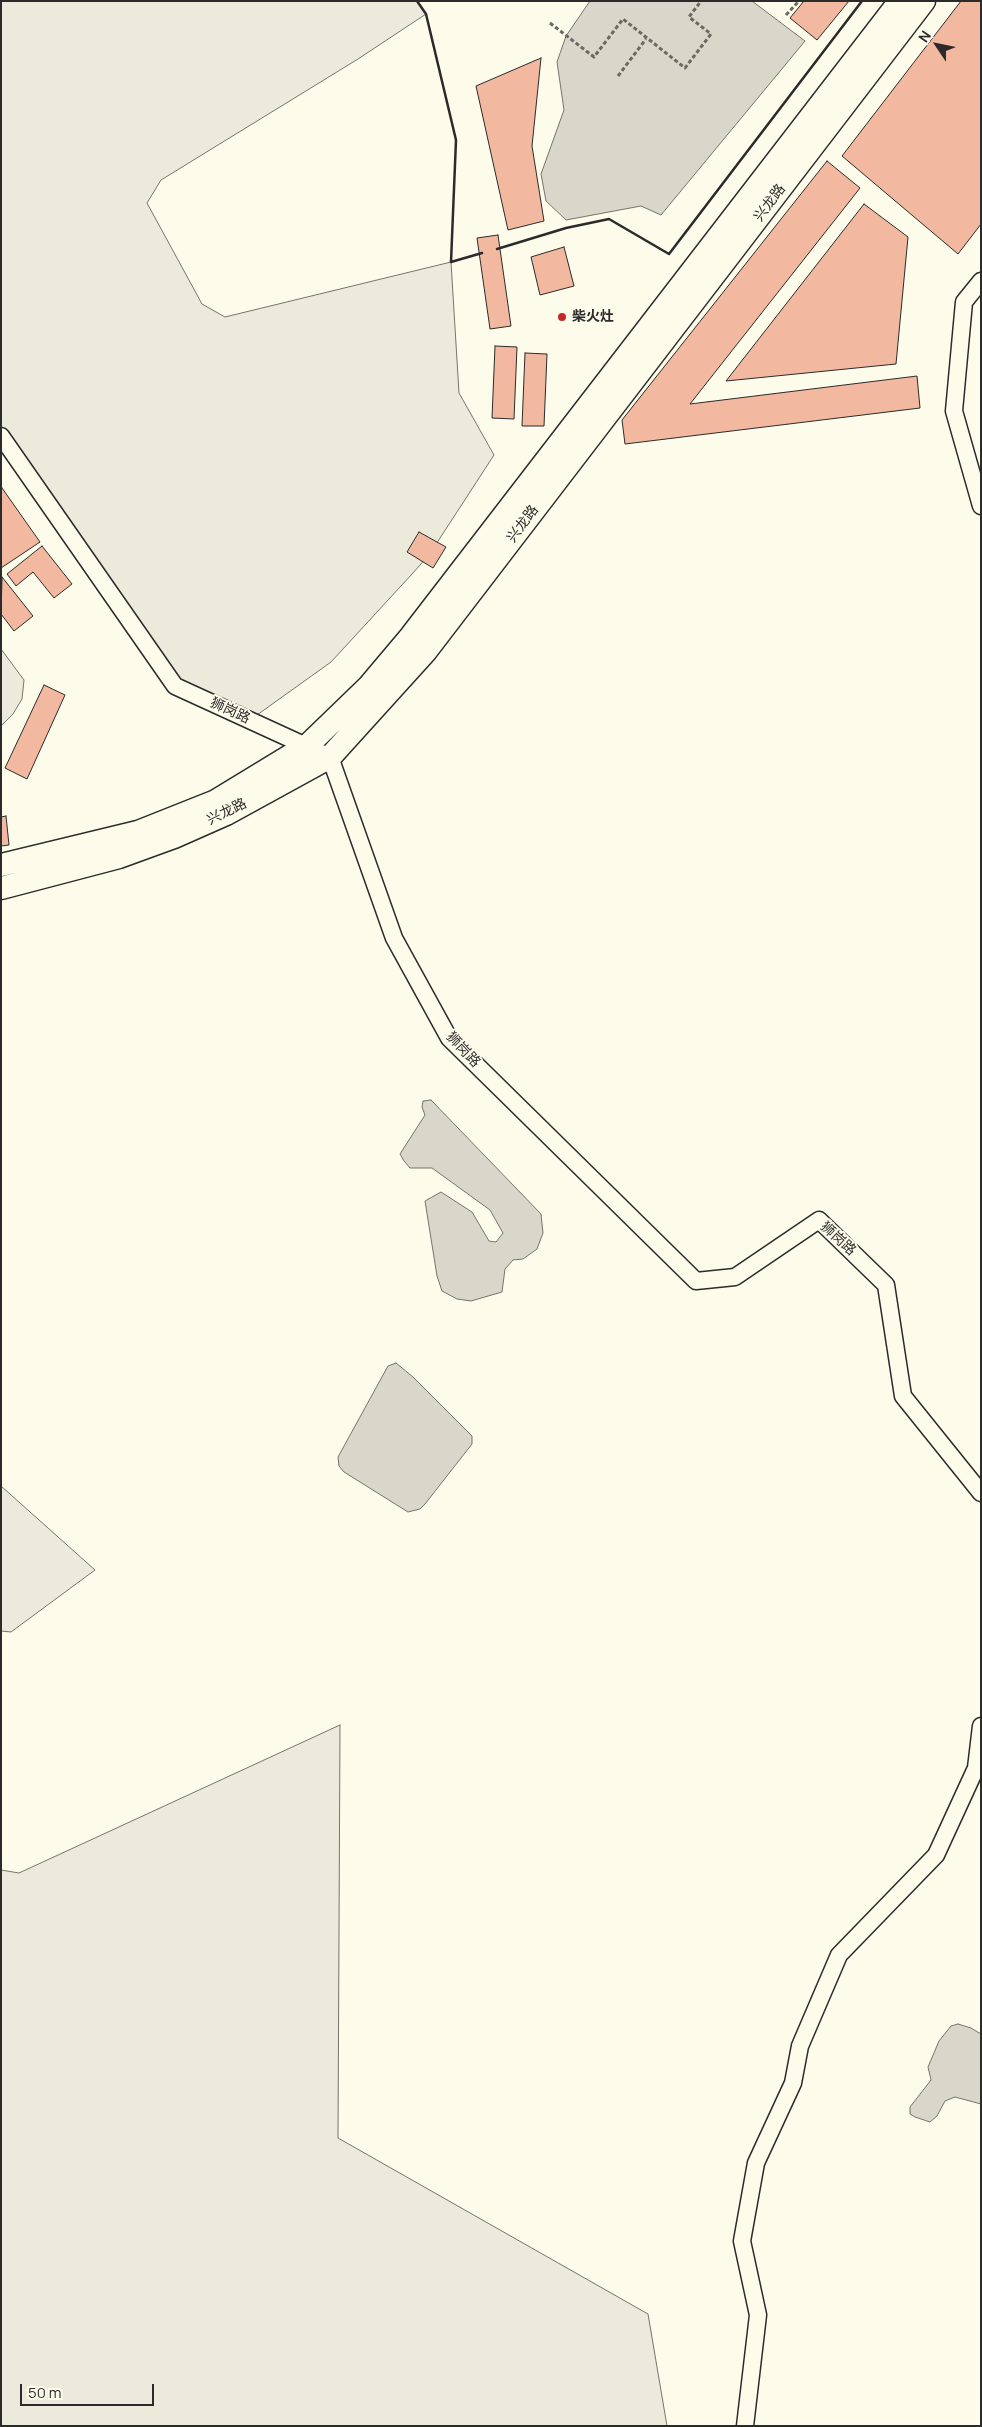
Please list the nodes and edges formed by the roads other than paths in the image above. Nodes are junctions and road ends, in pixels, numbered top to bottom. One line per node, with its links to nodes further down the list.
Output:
1 (900, 1): 6 (main road, 兴龙路)
2 (924, 1): 7 (main road, 兴龙路)
3 (981, 281): 5 (street)
4 (1, 436): 6 (street, 狮岗路)
5 (981, 506)
6 (308, 745): 7 (street, 狮岗路); 8 (main road, 兴龙路)
7 (330, 757): 9 (main road, 兴龙路); 10 (street, 狮岗路)
8 (1, 866)
9 (1, 888)
10 (981, 1493)
11 (981, 1726): 12 (street)
12 (745, 2426)

